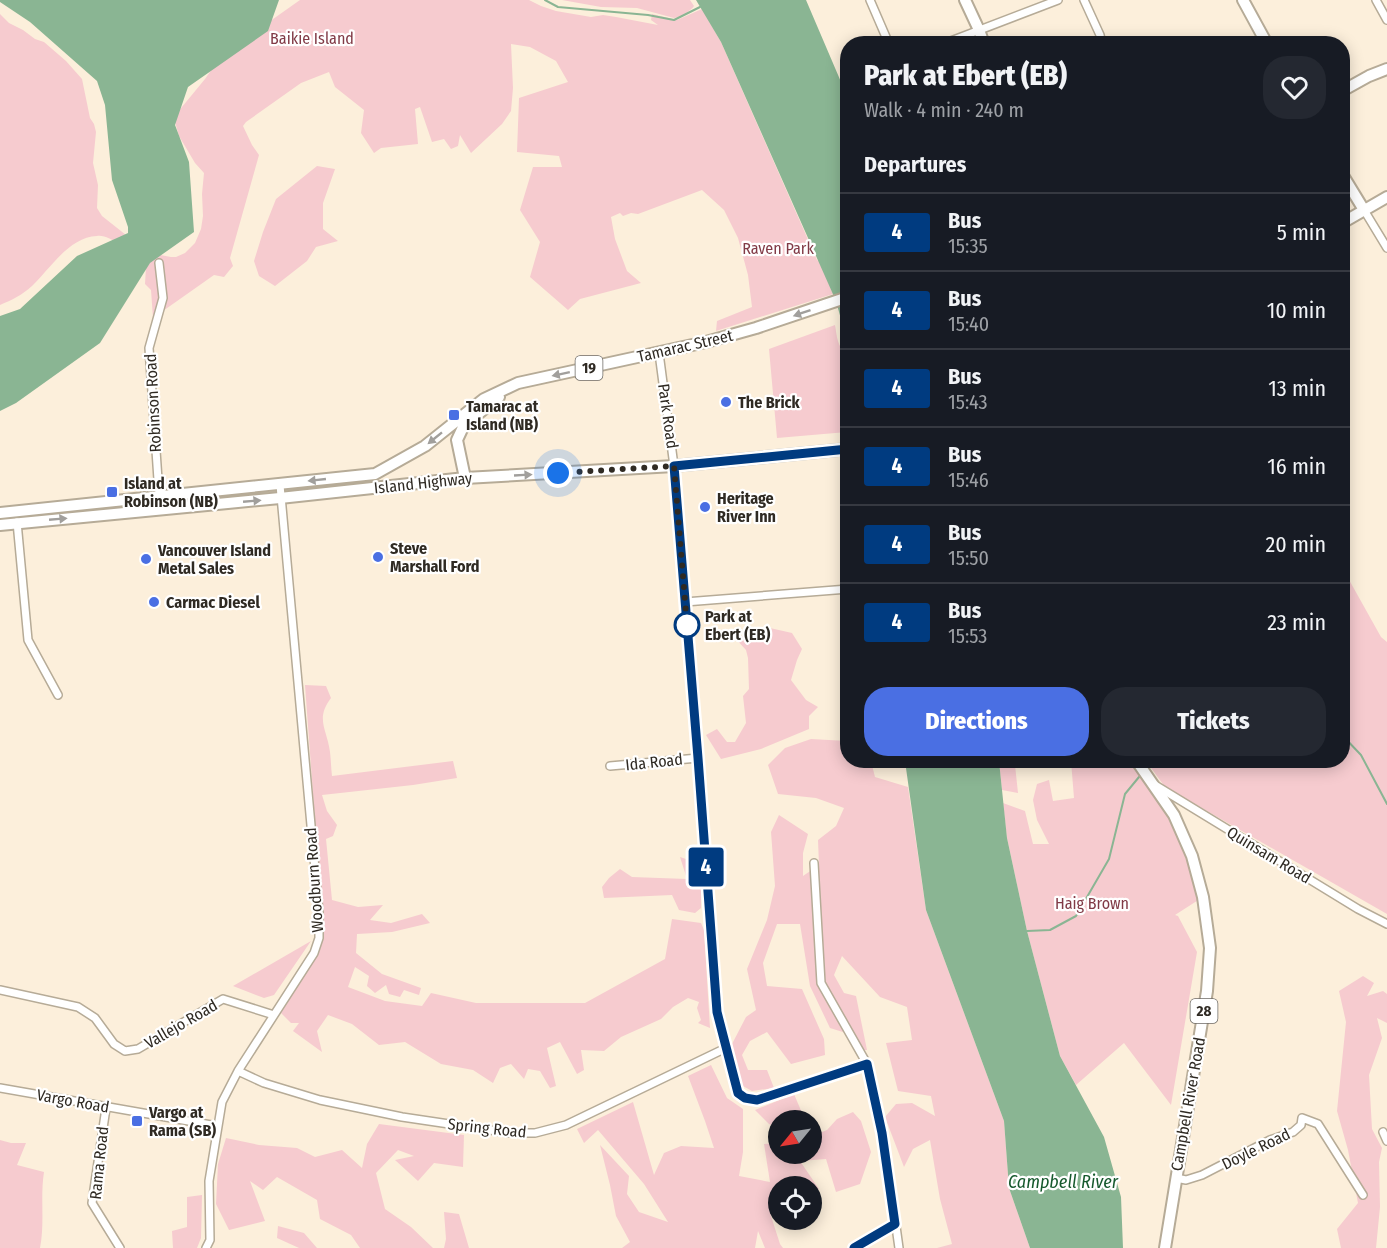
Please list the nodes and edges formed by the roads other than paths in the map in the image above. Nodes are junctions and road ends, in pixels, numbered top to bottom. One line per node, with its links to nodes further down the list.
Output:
1 (870, 0): 9 (street)
2 (965, 0): 8 (main road)
3 (1058, 0): 8 (street)
4 (1084, 0): 12 (street)
5 (1243, 0): 13 (main road)
6 (1376, 0): 7 (street)
7 (1387, 20)
8 (979, 30): 10 (street); 11 (main road)
9 (886, 36)
10 (964, 36)
11 (981, 36)
12 (1100, 36)
13 (1263, 36)
14 (1387, 69): 15 (main road)
15 (1350, 87)
16 (1350, 187): 18 (main road)
17 (1387, 197): 18 (main road)
18 (1364, 210): 19 (main road); 20 (street)
19 (1350, 218)
20 (1387, 248)
21 (159, 263): 29 (street, Robinson Road)
22 (840, 300): 23 (main road, Tamarac Street / 19, one-way to 23)
23 (659, 353): 24 (main road, Tamarac Street / 19, one-way to 24); 26 (street, Park Road)
24 (518, 383): 27 (main road); 28 (main road, Island Highway / 19, one-way to 28)
25 (840, 450): 26 (main road, Island Highway)
26 (674, 466): 27 (main road, Island Highway, one-way to 26); 36 (street, Park Road)
27 (465, 478): 30 (main road, Island Highway)
28 (280, 484): 29 (main road, Island Highway / 19); 30 (street, Woodburn Road)
29 (159, 496): 31 (street, Robinson Road); 32 (main road, Island Highway / 19)
30 (280, 498): 31 (main road, Island Highway, one-way to 30); 45 (street, Woodburn Road)
31 (160, 509): 33 (main road, Island Highway, one-way to 31)
32 (0, 513)
33 (17, 522): 34 (main road, Island Highway); 37 (street)
34 (0, 525)
35 (840, 590): 36 (street)
36 (685, 602): 38 (street, Park Road)
37 (58, 695)
38 (698, 758): 39 (street, Ida Road); 46 (street, Park Road)
39 (610, 766)
40 (1142, 768): 41 (main road, Campbell River Road / 28)
41 (1152, 783): 43 (street, Quinsam Road); 54 (main road, Campbell River Road / 28)
42 (814, 863): 47 (street)
43 (1387, 924)
44 (0, 990): 45 (street, Vallejo Road)
45 (274, 1015): 48 (street, Woodburn Road)
46 (726, 1048): 47 (street, Park Road); 48 (street, Spring Road)
47 (867, 1064): 56 (street)
48 (238, 1071): 51 (street, Woodburn Road)
49 (0, 1088): 50 (street, Vargo Road)
50 (106, 1108): 51 (street, Vargo Road); 57 (street, Rama Road)
51 (217, 1126): 58 (street, Woodburn Road)
52 (1383, 1132): 53 (street)
53 (1387, 1141)
54 (1176, 1178): 55 (street, Doyle Road); 61 (main road, Campbell River Road / 28)
55 (1363, 1195)
56 (895, 1224): 59 (street); 60 (street)
57 (120, 1248)
58 (206, 1248)
59 (854, 1248)
60 (899, 1248)
61 (1165, 1248)

